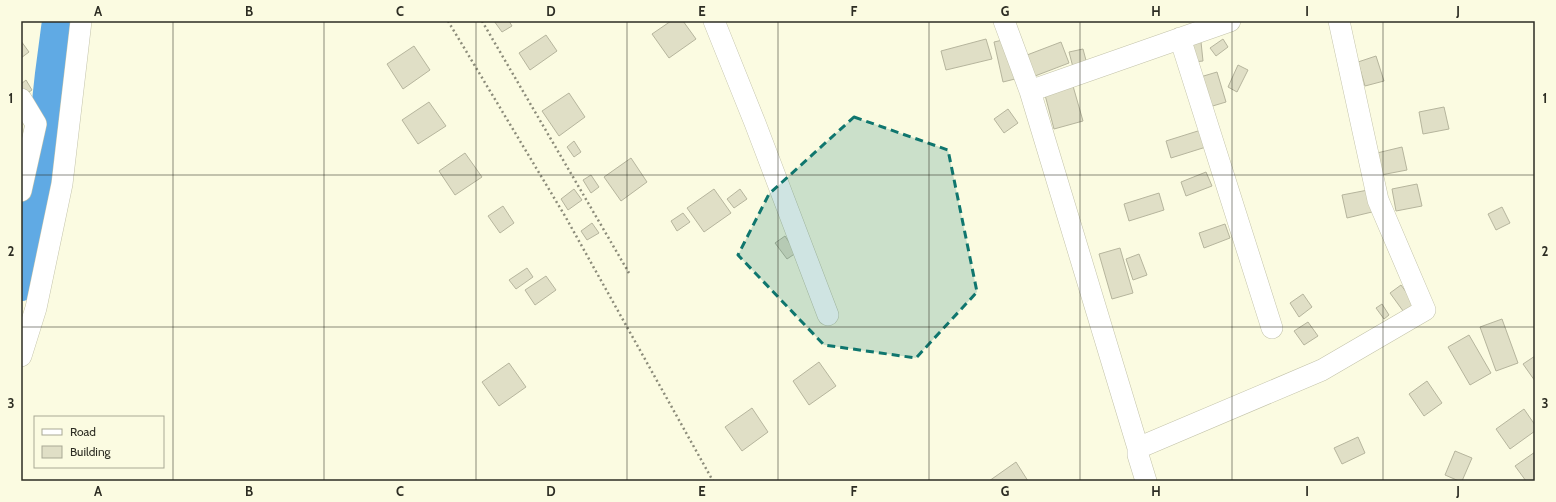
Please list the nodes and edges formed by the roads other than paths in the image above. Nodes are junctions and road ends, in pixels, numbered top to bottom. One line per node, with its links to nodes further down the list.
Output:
1 (81, 21): 12 (street)
2 (714, 21): 10 (street)
3 (1004, 21): 7 (street)
4 (1230, 21): 6 (street)
5 (1339, 21): 13 (street)
6 (1180, 38): 7 (street); 11 (street)
7 (1030, 91): 13 (street)
8 (21, 99): 9 (street)
9 (21, 191)
10 (828, 315)
11 (1272, 328)
12 (21, 356)
13 (1138, 448): 14 (street)
14 (1146, 481)

